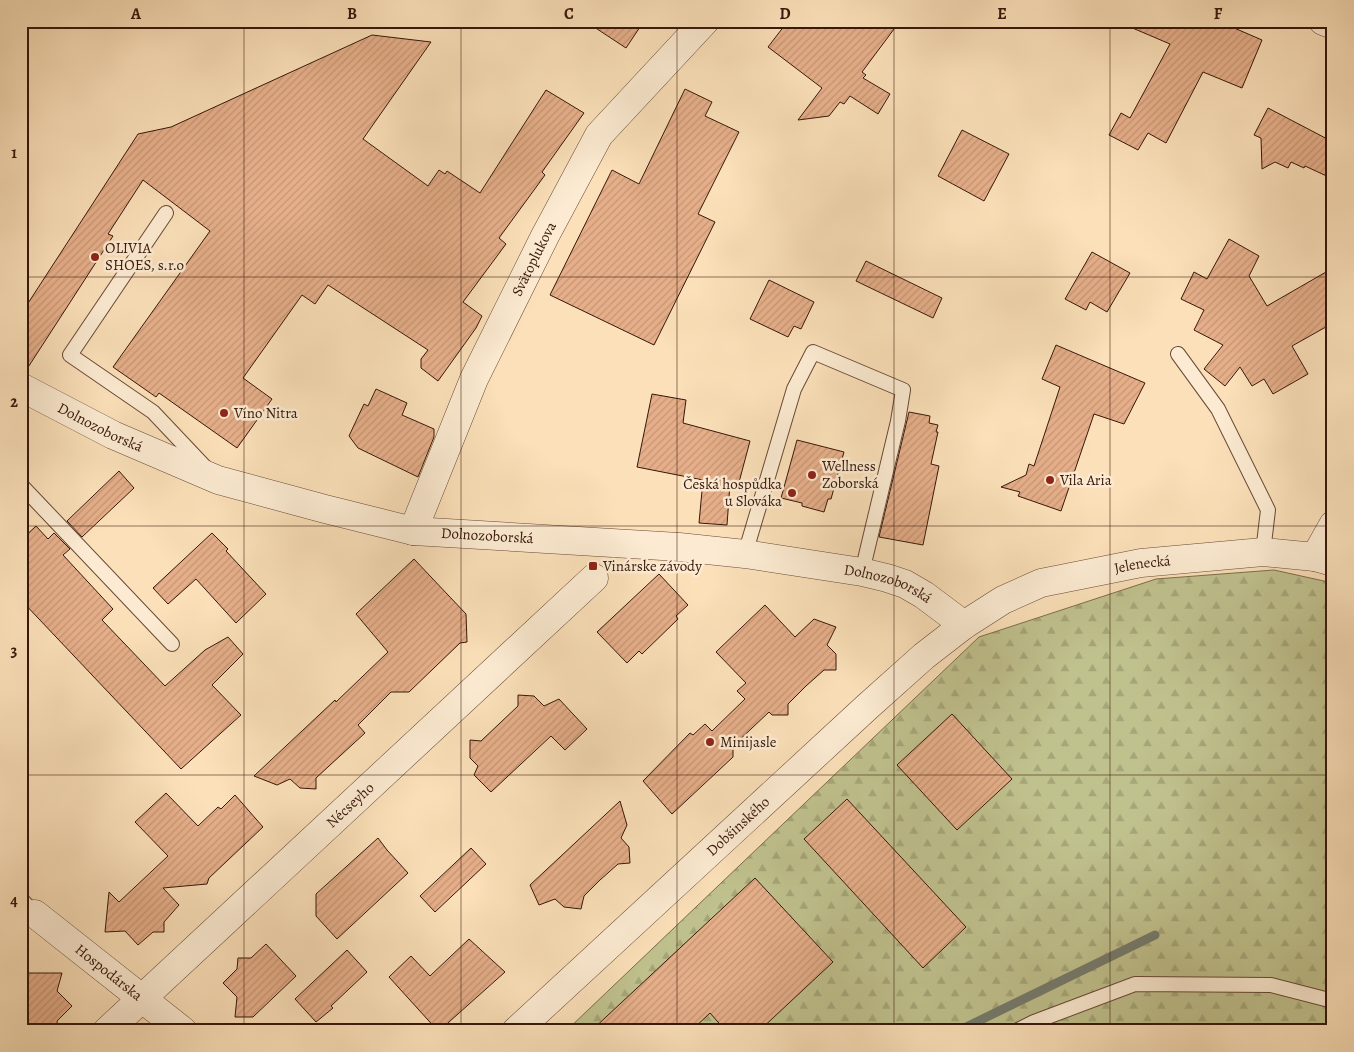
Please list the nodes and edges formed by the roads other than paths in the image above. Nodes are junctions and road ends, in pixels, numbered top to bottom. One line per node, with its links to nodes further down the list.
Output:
1 (1323, 21): 3 (street)
2 (701, 23): 10 (street, Svätoplukova)
3 (1333, 25)
4 (166, 213): 7 (lane)
5 (1178, 354): 11 (lane)
6 (21, 387): 7 (street, Dolnozoborská)
7 (218, 480): 10 (street, Dolnozoborská)
8 (21, 485): 17 (lane)
9 (1333, 524): 13 (street)
10 (413, 531): 12 (street, Dolnozoborská)
11 (1263, 552): 13 (street, Jelenecká); 16 (street, Jelenecká)
12 (745, 554): 14 (street, Dolnozoborská); 14 (lane)
13 (1324, 559)
14 (862, 572): 16 (street, Dolnozoborská)
15 (594, 578): 19 (street, Nécseyho)
16 (964, 625): 23 (street, Dobšinského)
17 (172, 644)
18 (28, 906): 19 (street, Hospodárska)
19 (142, 998): 21 (street, Nécseyho); 22 (street, Hospodárska)
20 (1333, 1001): 24 (lane)
21 (107, 1031)
22 (183, 1031)
23 (516, 1031)
24 (1016, 1031)

